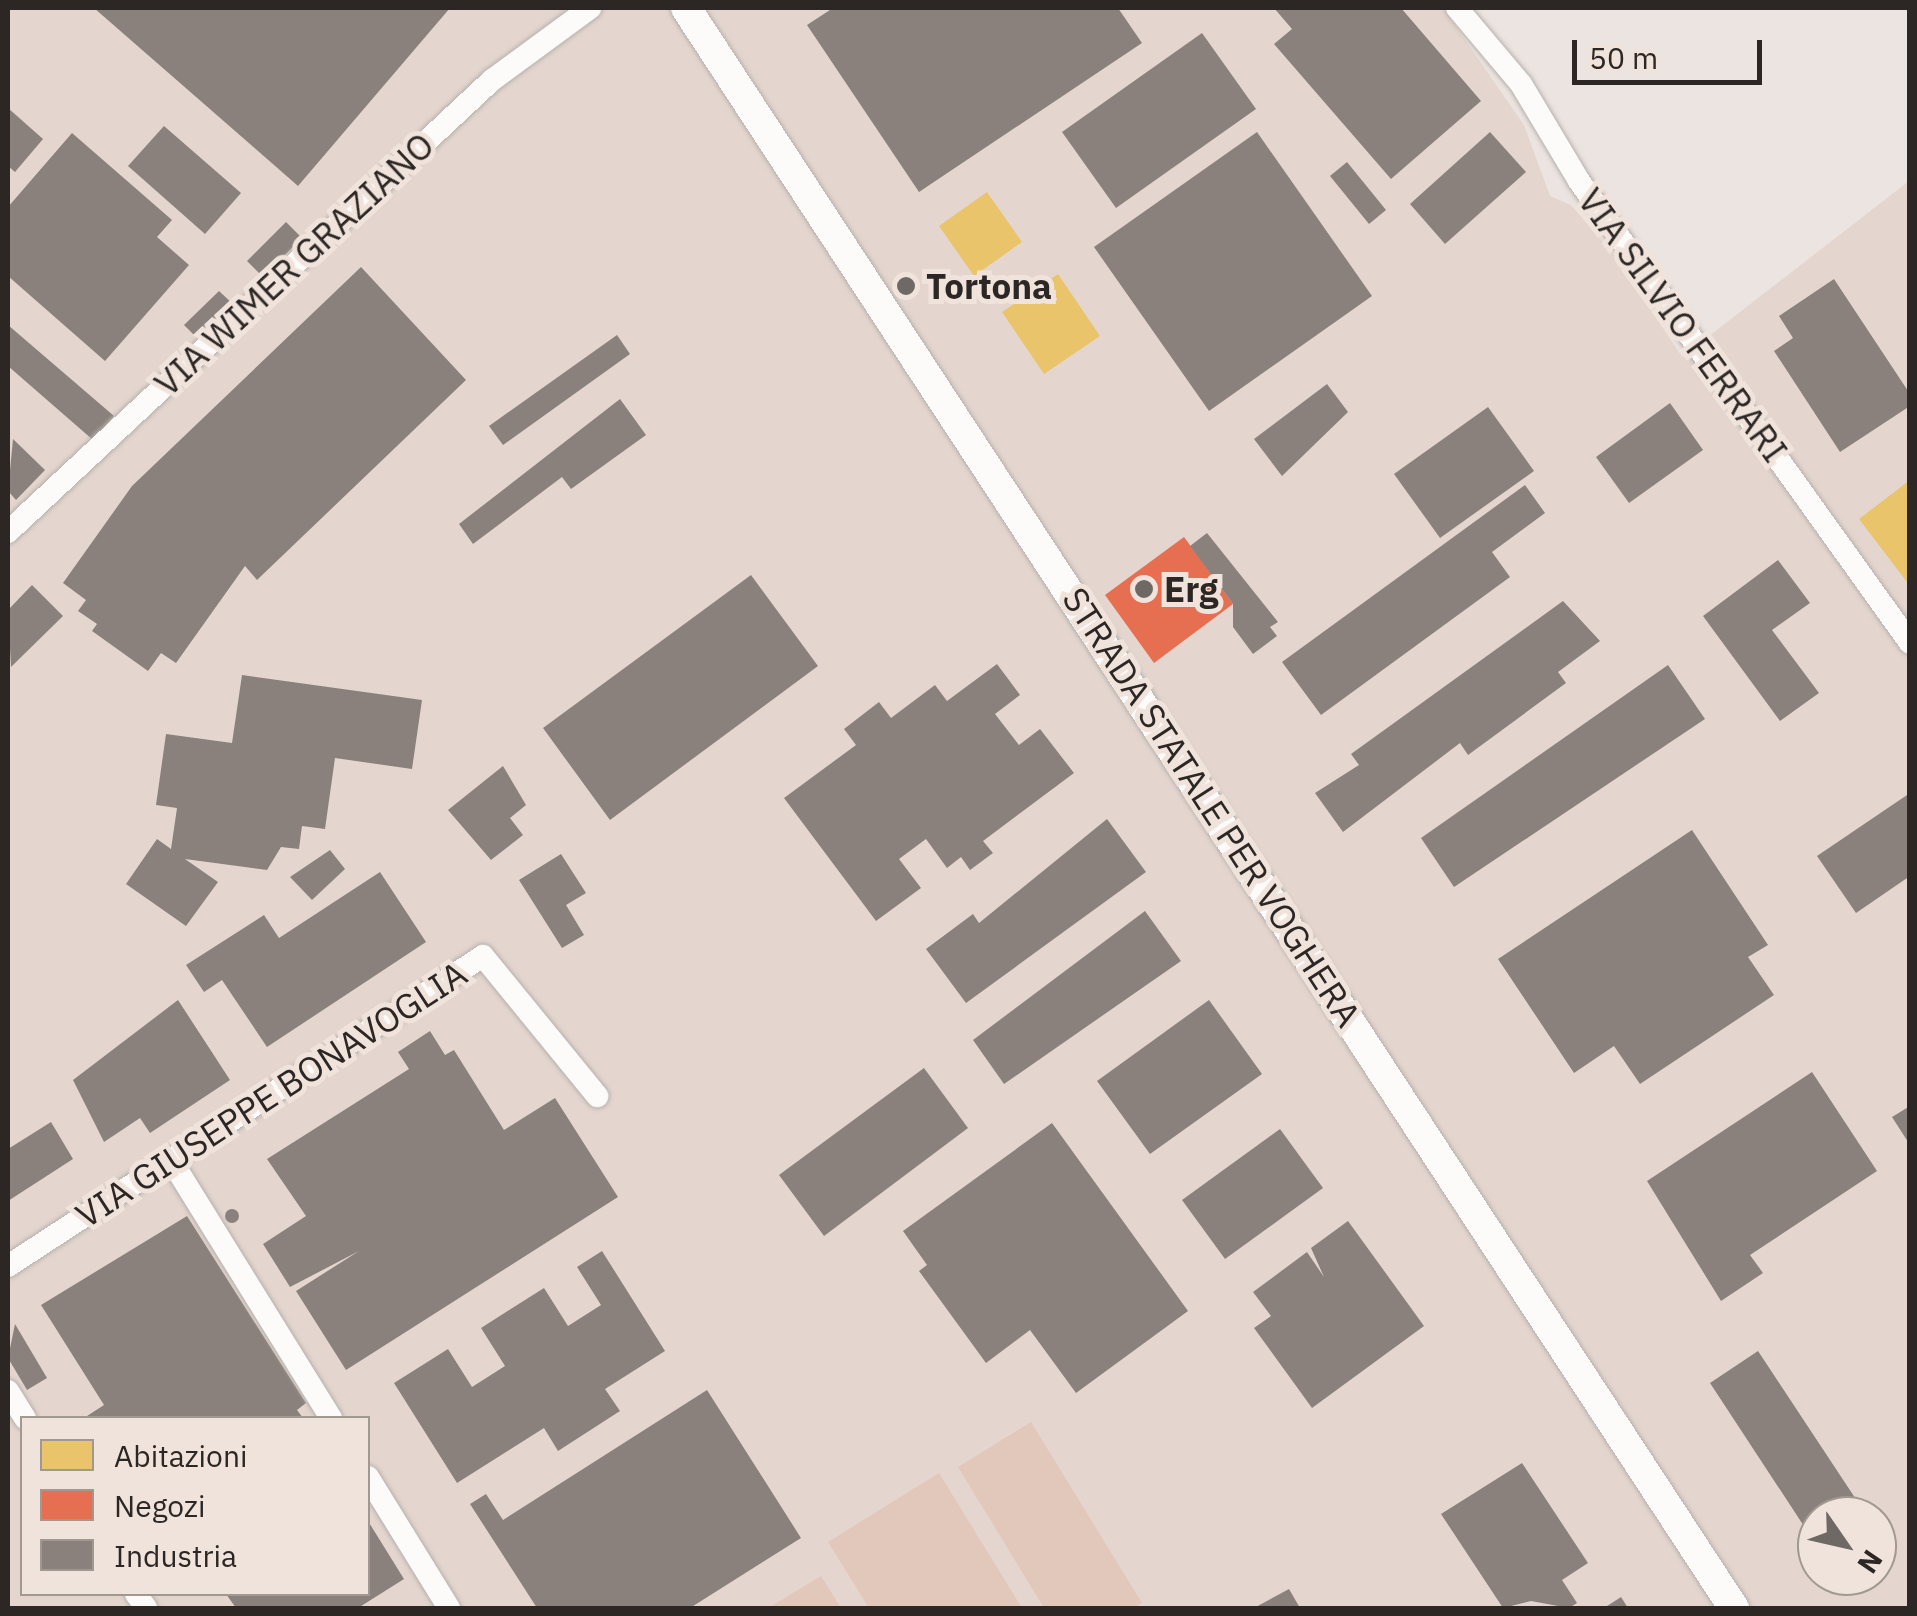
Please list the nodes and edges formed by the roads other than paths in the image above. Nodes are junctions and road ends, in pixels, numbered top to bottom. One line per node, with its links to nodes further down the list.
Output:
1 (590, 8): 4 (street, VIA WIMER GRAZIANO)
2 (686, 8): 14 (main road, STRADA STATALE PER VOGHERA)
3 (1457, 8): 5 (street, VIA SILVIO FERRARI)
4 (8, 532)
5 (1910, 643)
6 (597, 1096): 7 (street, VIA GIUSEPPE BONAVOGLIA)
7 (171, 1160): 8 (street, VIA GIUSEPPE BONAVOGLIA); 11 (street)
8 (8, 1266)
9 (8, 1391): 10 (street)
10 (24, 1416)
11 (330, 1416)
12 (370, 1480): 13 (street)
13 (449, 1608)
14 (1734, 1608)

